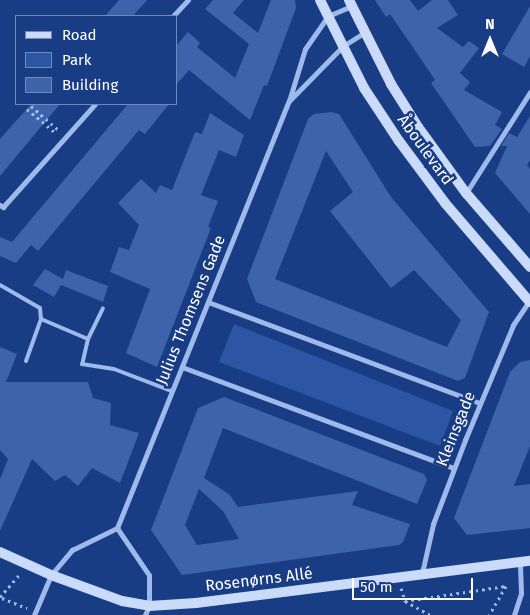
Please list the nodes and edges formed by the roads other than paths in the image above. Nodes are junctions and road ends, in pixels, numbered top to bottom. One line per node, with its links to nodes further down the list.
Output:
1 (188, 0): 4 (street)
2 (320, 0): 5 (street, Åboulevard)
3 (350, 3): 5 (street); 6 (street, Åboulevard)
4 (174, 15)
5 (328, 16): 7 (street, Åboulevard); 9 (street, Julius Thomsens Gade)
6 (365, 32): 7 (street, Julius Thomsens Gade); 11 (street, Åboulevard)
7 (343, 46): 9 (street, Julius Thomsens Gade); 16 (street, Åboulevard)
8 (530, 92): 11 (street)
9 (289, 101): 15 (street, Julius Thomsens Gade)
10 (94, 105): 12 (street)
11 (466, 194): 13 (street, Åboulevard)
12 (0, 205)
13 (530, 267)
14 (0, 285): 18 (lane)
15 (208, 302): 21 (street, Julius Thomsens Gade); 23 (street)
16 (529, 302): 23 (street, Kleinsgade)
17 (103, 308): 19 (lane)
18 (41, 320): 19 (lane); 20 (lane)
19 (88, 339): 22 (lane)
20 (26, 361)
21 (182, 367): 22 (street, Julius Thomsens Gade); 24 (street)
22 (172, 390): 25 (street, Julius Thomsens Gade)
23 (479, 403): 24 (street, Kleinsgade)
24 (454, 468): 28 (street, Kleinsgade)
25 (117, 528): 29 (street); 30 (street)
26 (0, 552): 29 (street, Rosenørns Allé)
27 (525, 562): 28 (street, Rosenørns Allé); 32 (street)
28 (422, 573): 30 (street, Rosenørns Allé)
29 (51, 576): 30 (street, Rosenørns Allé); 31 (street)
30 (147, 610)
31 (34, 613)
32 (514, 615)

